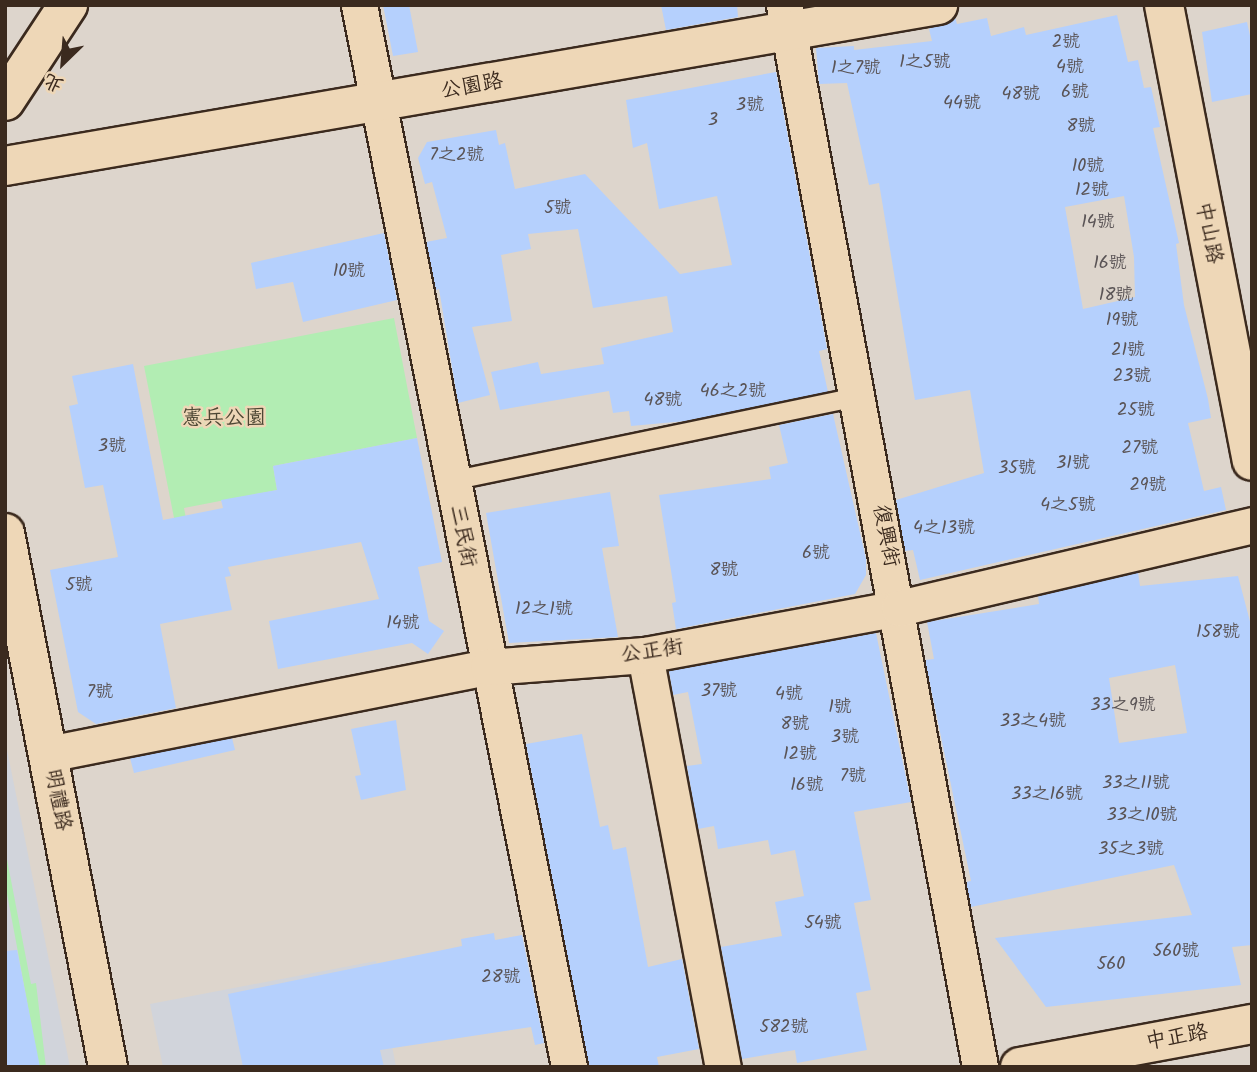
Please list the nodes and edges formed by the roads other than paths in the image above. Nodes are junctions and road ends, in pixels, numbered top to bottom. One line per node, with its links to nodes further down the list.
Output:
1 (68, 5): 6 (street)
2 (359, 5): 7 (street, 三民街)
3 (937, 5): 5 (street, 公園路)
4 (1164, 5): 10 (street, 中山路)
5 (786, 18): 7 (street, 公園路); 9 (street, 復興街)
6 (5, 101)
7 (375, 103): 8 (street, 公園路); 11 (street, 三民街)
8 (5, 166)
9 (858, 397): 11 (lane); 14 (street, 復興街)
10 (1252, 461)
11 (451, 481): 16 (street, 三民街)
12 (1252, 525): 14 (street, 公正街)
13 (5, 533): 17 (street, 明禮路)
14 (899, 608): 15 (street, 公正街); 22 (street, 復興街)
15 (645, 655): 16 (street, 公正街); 21 (street)
16 (488, 667): 17 (street, 公正街); 20 (street, 三民街)
17 (48, 754): 19 (street, 明禮路)
18 (1252, 1024): 23 (street, 中正路)
19 (108, 1067)
20 (569, 1067)
21 (723, 1067)
22 (981, 1067)
23 (1020, 1067)

